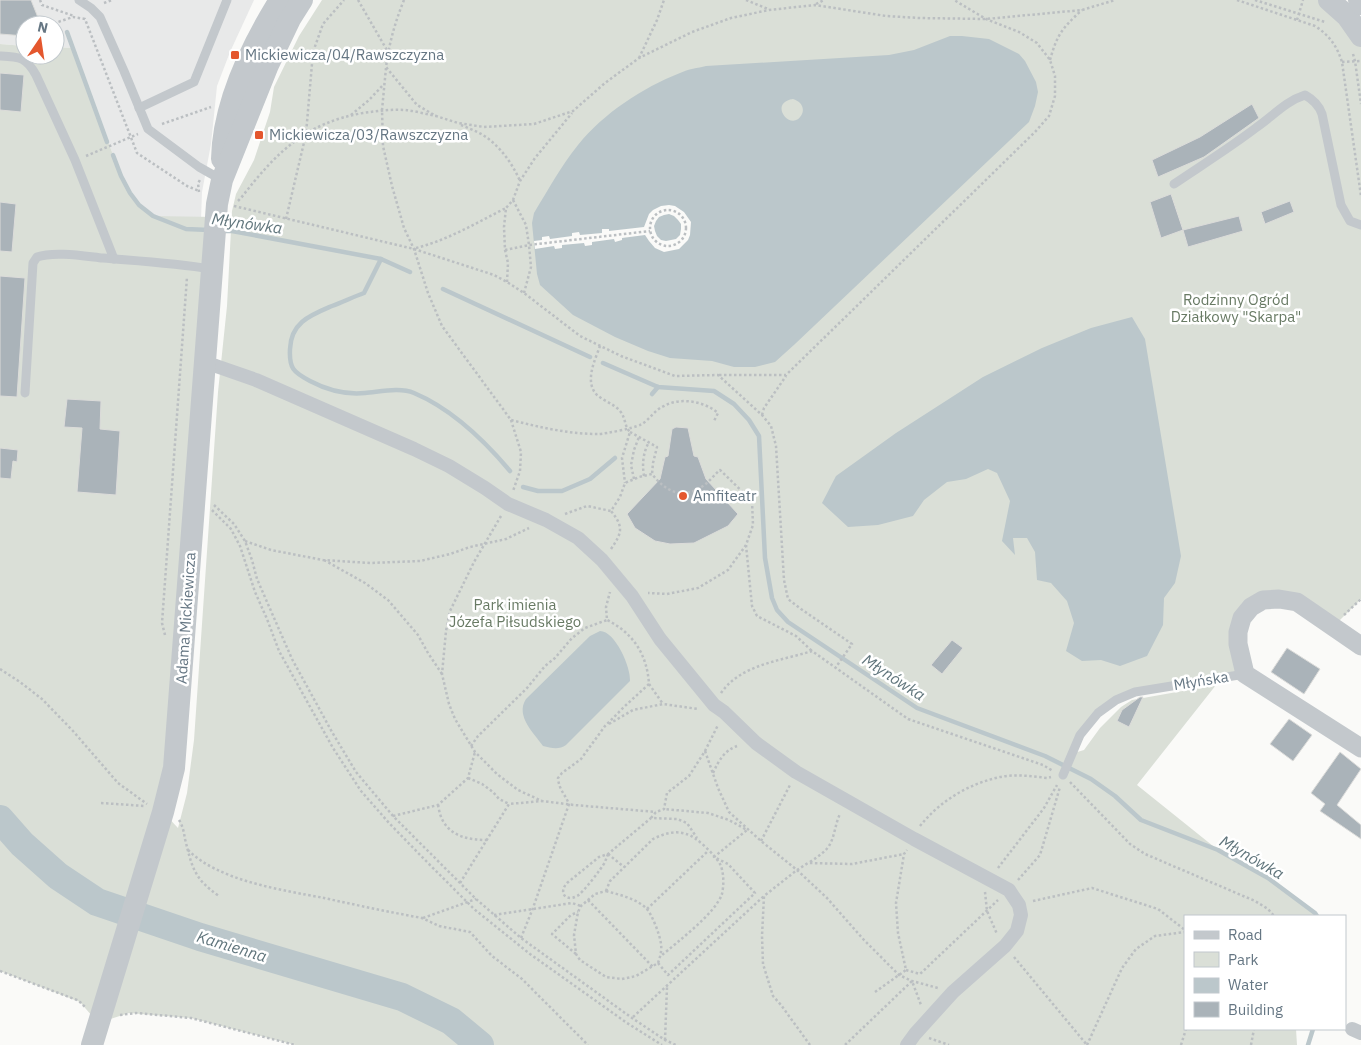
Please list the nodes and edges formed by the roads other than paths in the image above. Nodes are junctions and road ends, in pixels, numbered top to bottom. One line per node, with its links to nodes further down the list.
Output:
1 (79, 0): 10 (lane)
2 (227, 0): 10 (lane)
3 (280, 0): 11 (street, Adama Mickiewicza)
4 (302, 0): 11 (street, Adama Mickiewicza)
5 (1329, 0): 8 (street)
6 (1359, 0): 7 (street)
7 (1361, 4)
8 (1356, 42)
9 (0, 56): 14 (lane)
10 (139, 108): 11 (lane)
11 (222, 180): 15 (street, Adama Mickiewicza)
12 (1174, 184): 13 (lane)
13 (1361, 225)
14 (114, 259): 15 (lane); 17 (lane)
15 (212, 270): 16 (street, Adama Mickiewicza)
16 (204, 364): 22 (street); 23 (street, Adama Mickiewicza)
17 (24, 393)
18 (1361, 646): 19 (street)
19 (1245, 674): 20 (street, Młyńska); 21 (lane, Młyńska)
20 (1361, 748)
21 (1063, 776)
22 (911, 1039)
23 (92, 1045)

